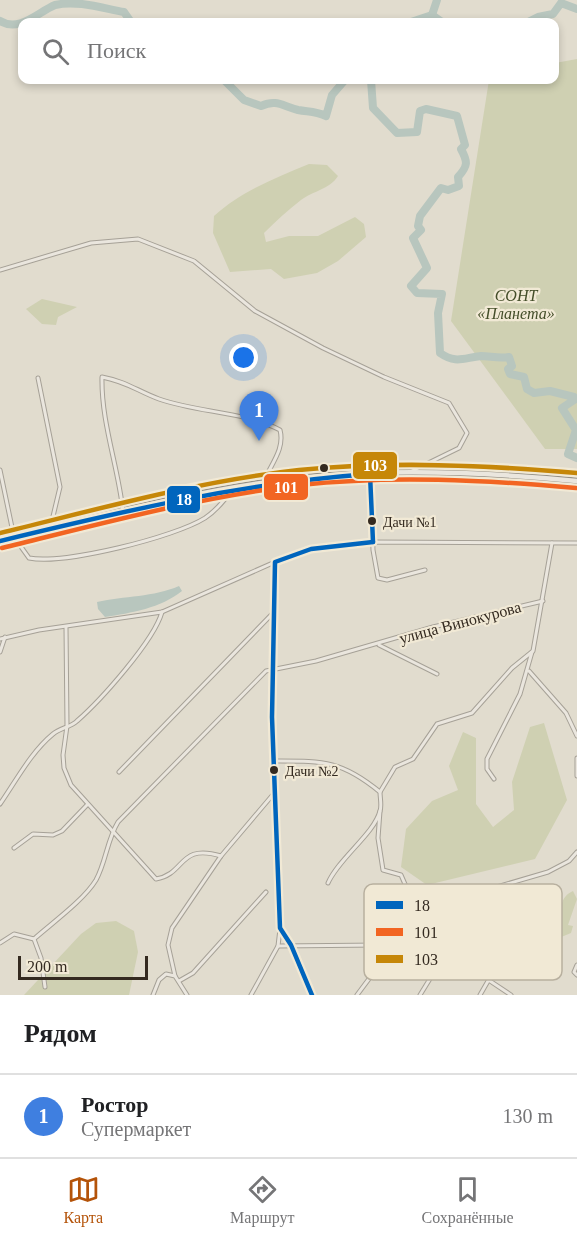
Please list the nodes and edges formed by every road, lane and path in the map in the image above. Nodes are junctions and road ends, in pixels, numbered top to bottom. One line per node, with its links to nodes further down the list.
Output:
1 (0, 270): 4 (street)
2 (38, 378): 10 (street)
3 (0, 470): 11 (street)
4 (407, 473): 5 (main road); 6 (main road)
5 (370, 474): 7 (main road); 13 (street)
6 (577, 481)
7 (263, 483): 8 (main road); 9 (street)
8 (233, 488): 9 (main road); 11 (street)
9 (123, 511): 10 (main road)
10 (50, 529): 11 (main road)
11 (14, 537): 12 (main road)
12 (0, 541)
13 (373, 542): 14 (street); 16 (street); 17 (street)
14 (552, 543): 15 (street); 18 (street)
15 (577, 543)
16 (274, 562): 19 (street); 20 (street)
17 (425, 570)
18 (543, 601): 24 (street, улица Винокурова); 25 (street)
19 (275, 610): 27 (street); 34 (street)
20 (162, 612): 21 (street); 30 (street)
21 (66, 627): 22 (street); 30 (street)
22 (5, 637): 23 (street); 26 (street)
23 (0, 639)
24 (378, 645): 27 (street, улица Винокурова); 29 (street)
25 (533, 651): 28 (street); 38 (street)
26 (0, 652)
27 (275, 669): 33 (street); 42 (street)
28 (529, 670): 31 (street); 36 (street)
29 (436, 674)
30 (67, 726): 39 (street); 40 (street)
31 (577, 736)
32 (577, 758): 35 (street)
33 (275, 761): 37 (street); 38 (street)
34 (118, 772)
35 (577, 777)
36 (494, 779)
37 (276, 790): 45 (street); 50 (street)
38 (380, 792): 41 (street)
39 (0, 804)
40 (87, 805): 42 (street); 43 (street)
41 (380, 812): 46 (street); 47 (street)
42 (112, 832): 45 (street); 51 (street)
43 (14, 848)
44 (577, 852): 48 (street)
45 (221, 856): 58 (street)
46 (328, 883)
47 (405, 884)
48 (507, 884)
49 (266, 892): 61 (street)
50 (280, 928): 54 (street); 55 (street)
51 (34, 939): 52 (street); 63 (street)
52 (0, 943)
53 (364, 944): 54 (street)
54 (291, 945): 55 (street); 64 (street)
55 (278, 946): 67 (street)
56 (577, 965): 57 (street)
57 (577, 975)
58 (175, 976): 61 (street); 65 (street)
59 (368, 980): 68 (street)
60 (429, 980): 69 (street)
61 (179, 981): 66 (street)
62 (490, 981): 70 (street); 71 (street)
63 (45, 987)
64 (311, 994)
65 (153, 995)
66 (187, 995)
67 (251, 995)
68 (357, 995)
69 (420, 995)
70 (480, 995)
71 (511, 995)

